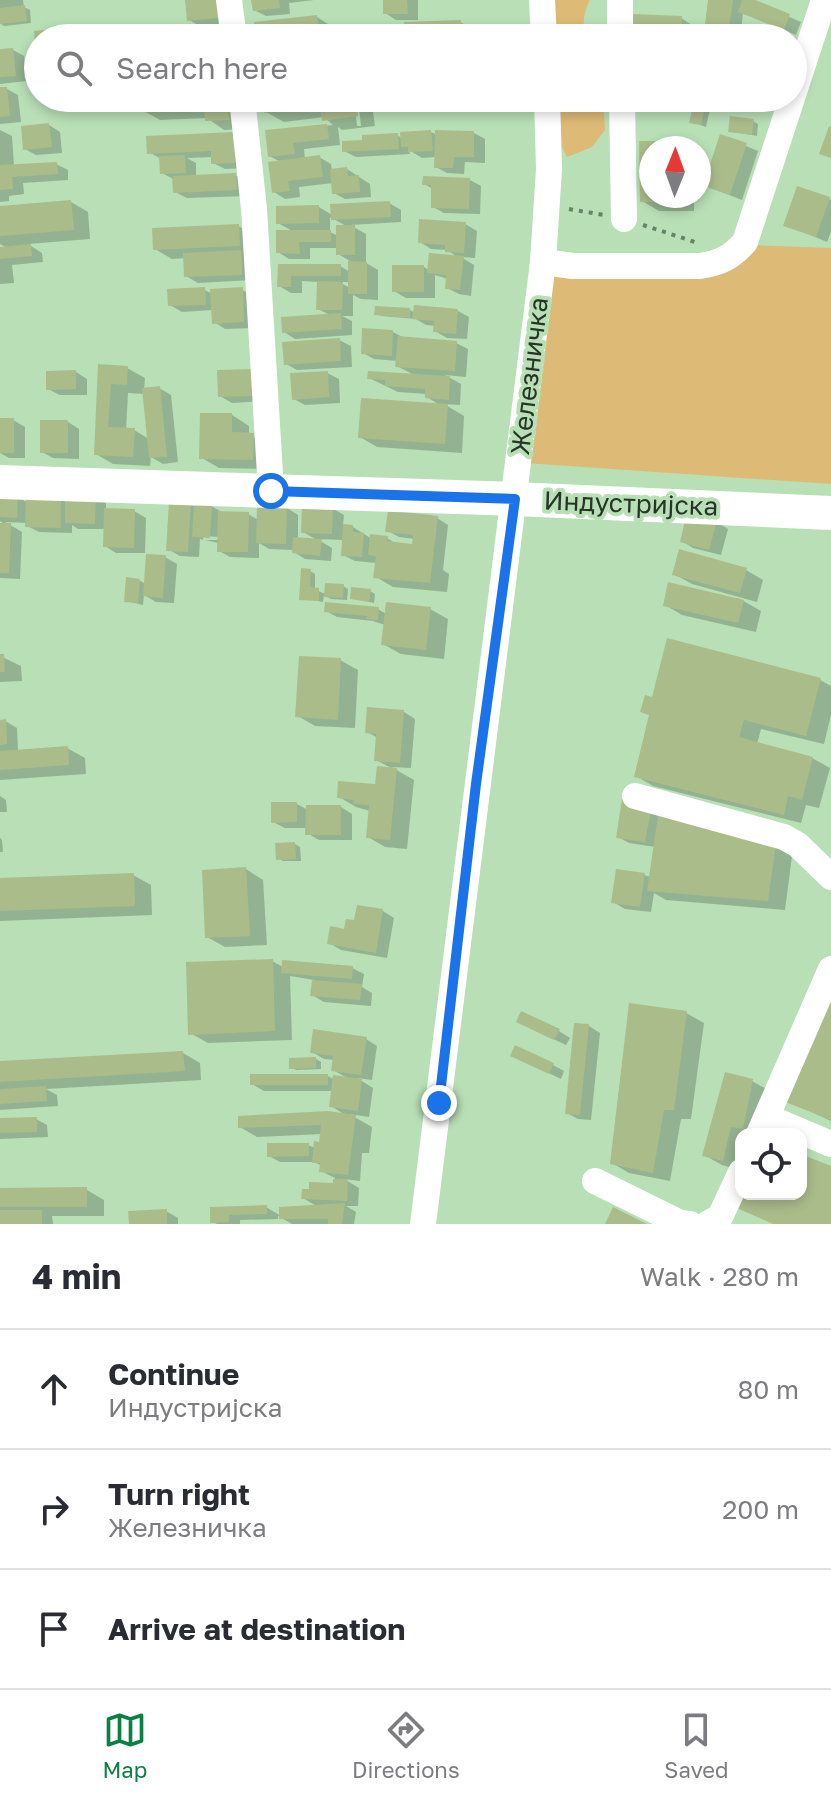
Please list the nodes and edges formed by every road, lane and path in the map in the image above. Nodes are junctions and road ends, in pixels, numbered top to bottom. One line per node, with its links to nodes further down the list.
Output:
1 (229, 0): 5 (street)
2 (542, 0): 6 (street)
3 (620, 0): 7 (street)
4 (824, 0): 8 (street)
5 (232, 24)
6 (543, 24)
7 (620, 24)
8 (807, 51)
9 (244, 112): 16 (street)
10 (547, 112): 14 (street, Железничка)
11 (622, 112): 13 (street)
12 (787, 112): 14 (street)
13 (624, 219)
14 (543, 262): 17 (street, Железничка)
15 (0, 482): 16 (main road, Индустријска)
16 (271, 491): 17 (main road, Индустријска)
17 (515, 499): 18 (main road, Индустријска); 26 (street, Железничка)
18 (831, 513)
19 (635, 796): 20 (street)
20 (831, 877)
21 (831, 969): 22 (street)
22 (763, 1126): 23 (street)
23 (831, 1144)
24 (595, 1181): 27 (street)
25 (735, 1185): 28 (street)
26 (423, 1224)
27 (690, 1224)
28 (707, 1224)

